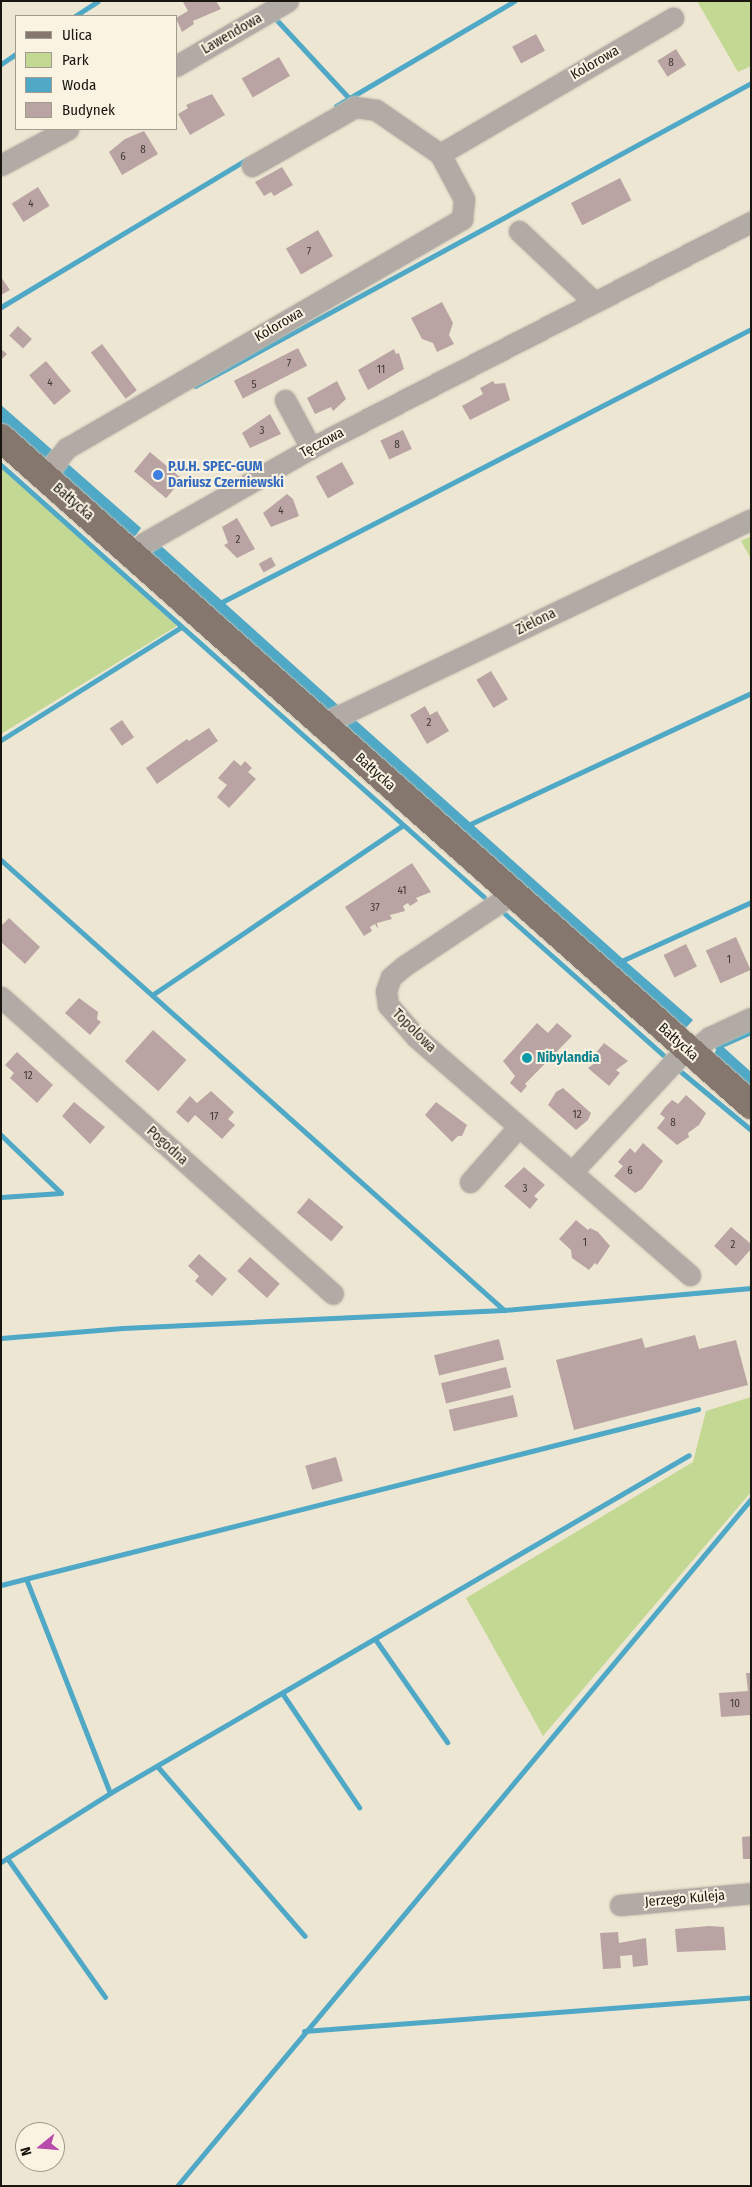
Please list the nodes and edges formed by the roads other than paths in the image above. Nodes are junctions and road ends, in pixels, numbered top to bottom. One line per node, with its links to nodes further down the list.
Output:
1 (276, 9): 3 (street, Lawendowa)
2 (673, 18): 5 (street, Kolorowa)
3 (178, 65)
4 (66, 130): 6 (street)
5 (440, 154): 7 (street, Kolorowa); 14 (street, Kolorowa)
6 (1, 165)
7 (252, 166)
8 (751, 222): 10 (street, Tęczowa)
9 (519, 231): 10 (street)
10 (594, 302): 13 (street, Tęczowa)
11 (285, 400): 13 (street)
12 (1, 438): 14 (main road, Bałtycka)
13 (311, 448): 16 (street, Tęczowa)
14 (52, 466): 16 (main road, Bałtycka)
15 (751, 519): 17 (street, Zielona)
16 (135, 556): 17 (main road, Bałtycka)
17 (322, 724): 18 (main road, Bałtycka)
18 (512, 894): 21 (main road, Bałtycka); 23 (street, Topolowa)
19 (1, 997): 27 (street, Pogodna)
20 (751, 1018): 21 (street)
21 (688, 1051): 22 (main road, Bałtycka); 24 (street)
22 (751, 1105)
23 (519, 1126): 24 (street, Topolowa); 25 (street)
24 (572, 1172): 26 (street, Topolowa)
25 (470, 1182)
26 (690, 1275)
27 (333, 1294)
28 (751, 1893): 29 (street, Jerzego Kuleja)
29 (620, 1904)

